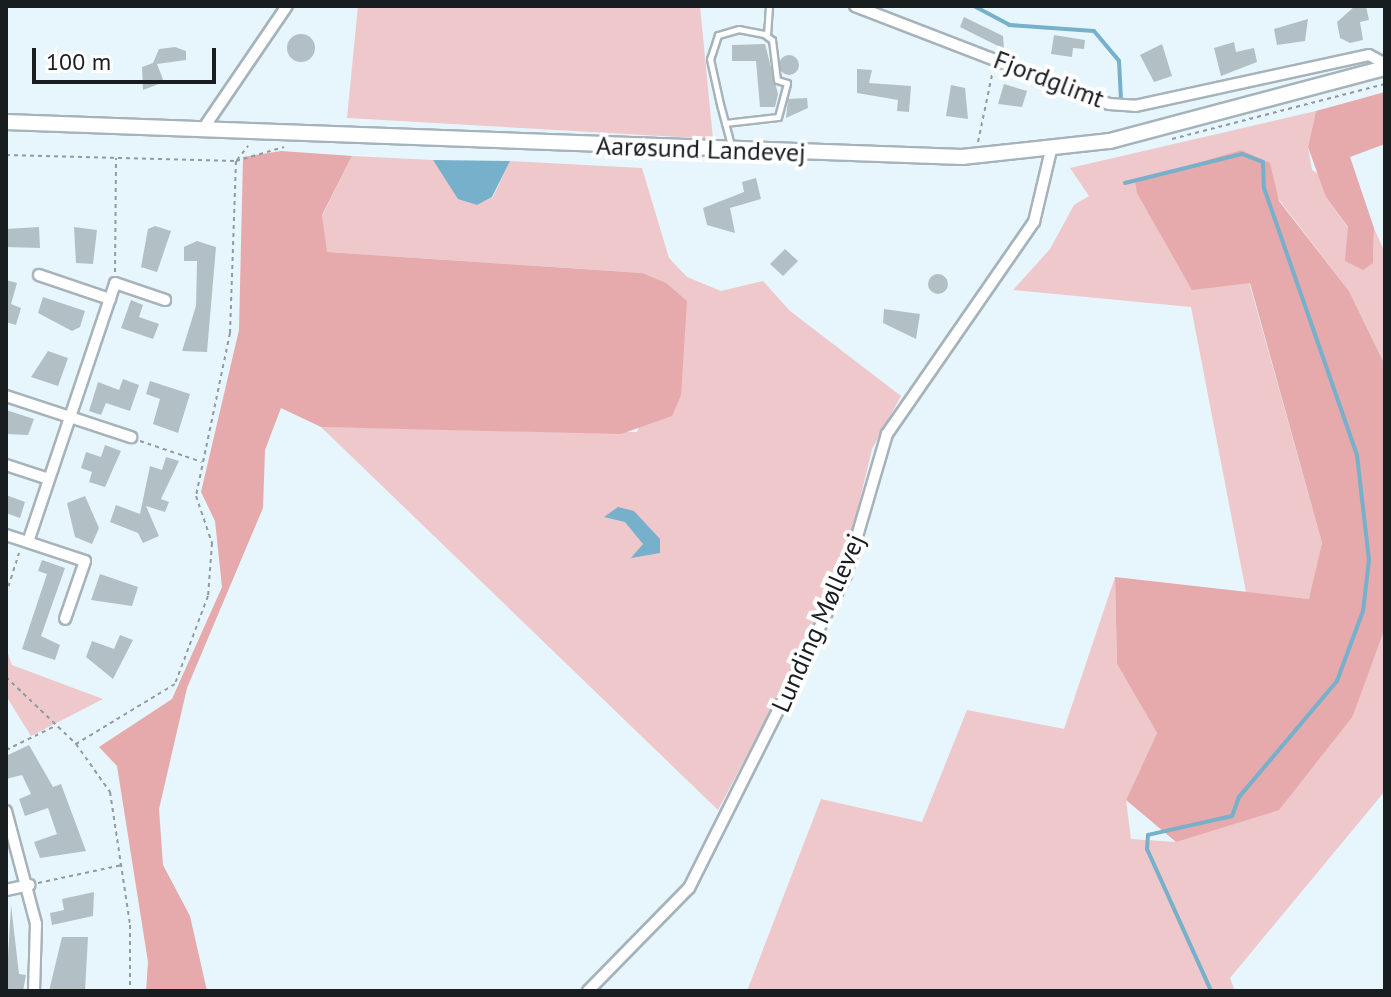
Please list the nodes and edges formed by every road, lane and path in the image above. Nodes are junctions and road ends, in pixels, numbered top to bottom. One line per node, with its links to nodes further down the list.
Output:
1 (287, 6): 9 (street)
2 (769, 6): 4 (lane)
3 (855, 6): 5 (street, Fjordglimt)
4 (767, 36): 8 (lane); 8 (lane)
5 (996, 60): 6 (street, Fjordglimt); 14 (path)
6 (1385, 66): 12 (street, Aarøsund Landevej)
7 (6, 122): 9 (street, Aarøsund Landevej)
8 (725, 123): 11 (lane)
9 (203, 129): 10 (street, Aarøsund Landevej)
10 (249, 131): 11 (street, Aarøsund Landevej); 16 (path)
11 (733, 150): 14 (street, Aarøsund Landevej)
12 (1051, 150): 14 (street, Aarøsund Landevej); 41 (street, Lunding Møllevej)
13 (6, 155): 15 (path)
14 (977, 155)
15 (117, 157): 16 (path); 18 (path)
16 (236, 161): 24 (path)
17 (39, 275): 19 (street)
18 (115, 283): 19 (street); 20 (street)
19 (110, 299): 22 (street)
20 (165, 300)
21 (6, 396): 22 (street)
22 (70, 417): 23 (street); 26 (street)
23 (131, 437): 24 (path)
24 (203, 462): 33 (path)
25 (6, 465): 26 (street)
26 (49, 479): 28 (street)
27 (6, 535): 28 (street)
28 (28, 542): 29 (path); 30 (street)
29 (6, 594)
30 (65, 619)
31 (6, 677): 32 (path)
32 (57, 725): 33 (path); 34 (path)
33 (76, 744): 36 (path)
34 (6, 750)
35 (6, 811): 37 (street)
36 (122, 865): 37 (path); 40 (path)
37 (29, 885): 38 (street); 39 (street)
38 (6, 890)
39 (34, 991)
40 (130, 991)
41 (588, 991)

